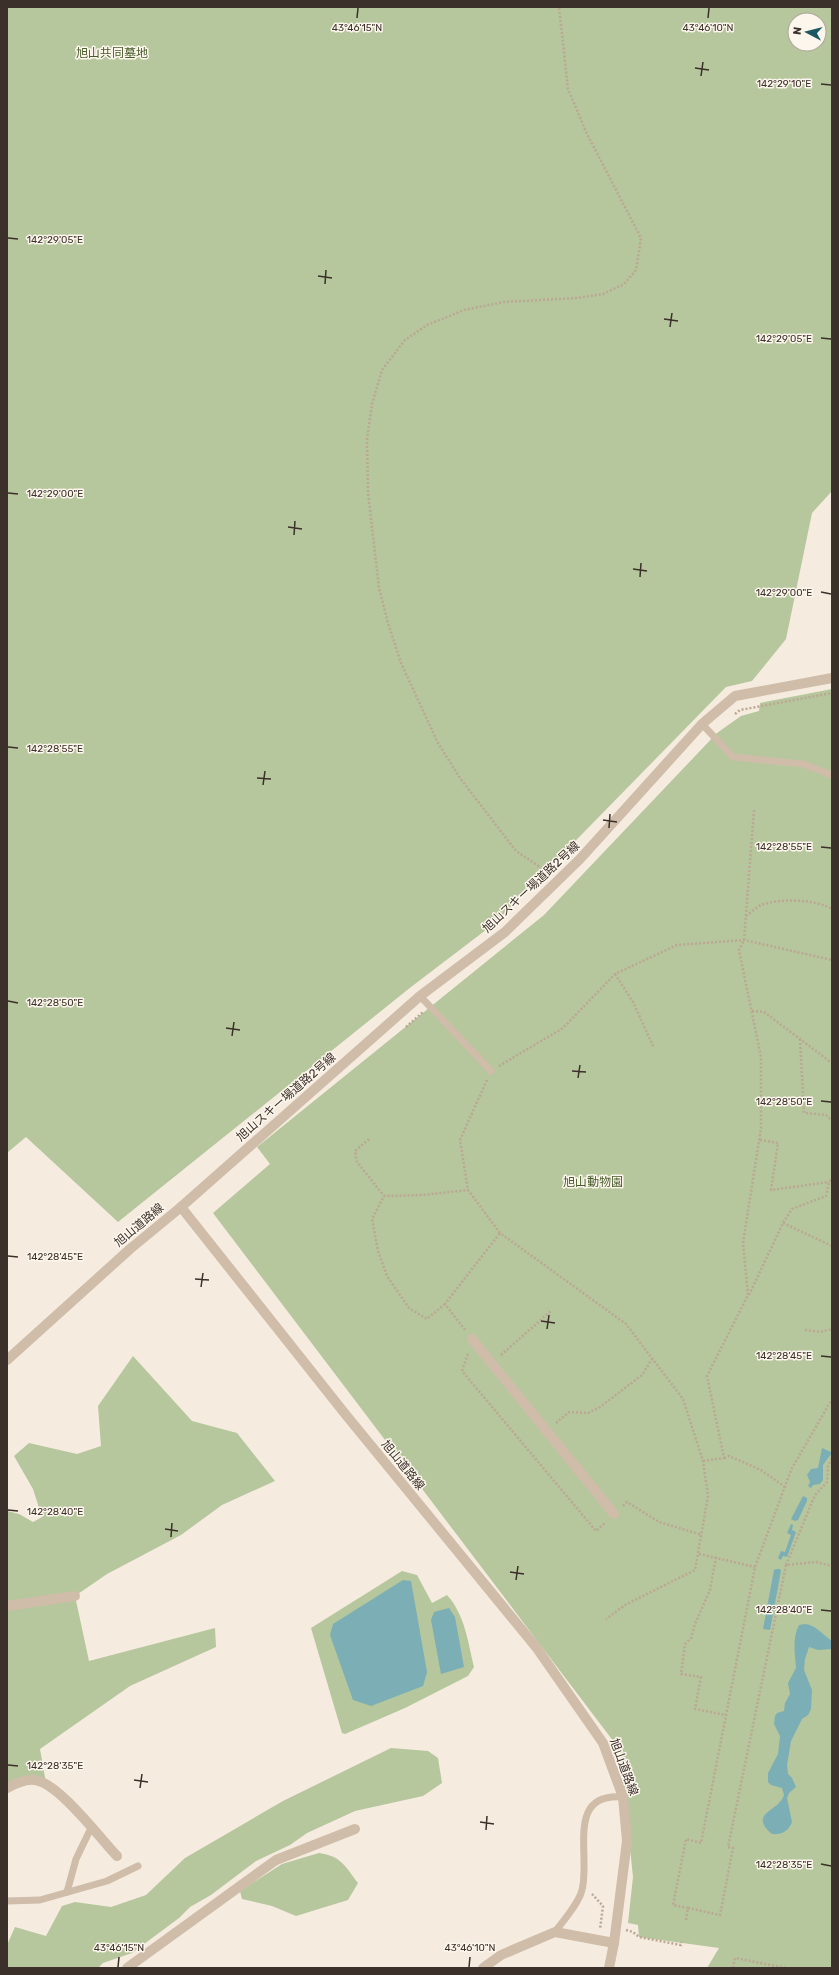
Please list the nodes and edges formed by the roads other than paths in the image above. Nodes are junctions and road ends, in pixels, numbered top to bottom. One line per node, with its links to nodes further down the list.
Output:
1 (832, 678): 2 (street, 旭山スキー場道路2号線)
2 (702, 724): 3 (lane); 4 (street, 旭山スキー場道路2号線)
3 (832, 775)
4 (420, 996): 5 (lane); 6 (street, 旭山スキー場道路2号線)
5 (491, 1071)
6 (181, 1207): 8 (street, 旭山道路線); 13 (street, 旭山道路線)
7 (472, 1339): 9 (street)
8 (7, 1360)
9 (614, 1514)
10 (75, 1596): 11 (street)
11 (7, 1606)
12 (7, 1788): 14 (street)
13 (623, 1797): 20 (lane); 21 (street, 旭山道路線)
14 (91, 1828): 16 (street); 18 (lane)
15 (355, 1829): 22 (street)
16 (117, 1856)
17 (138, 1866): 18 (lane)
18 (67, 1892): 19 (lane)
19 (7, 1901)
20 (555, 1932): 21 (street); 23 (street)
21 (614, 1942): 24 (street, 旭山道路線)
22 (127, 1968)
23 (483, 1968)
24 (609, 1968)

